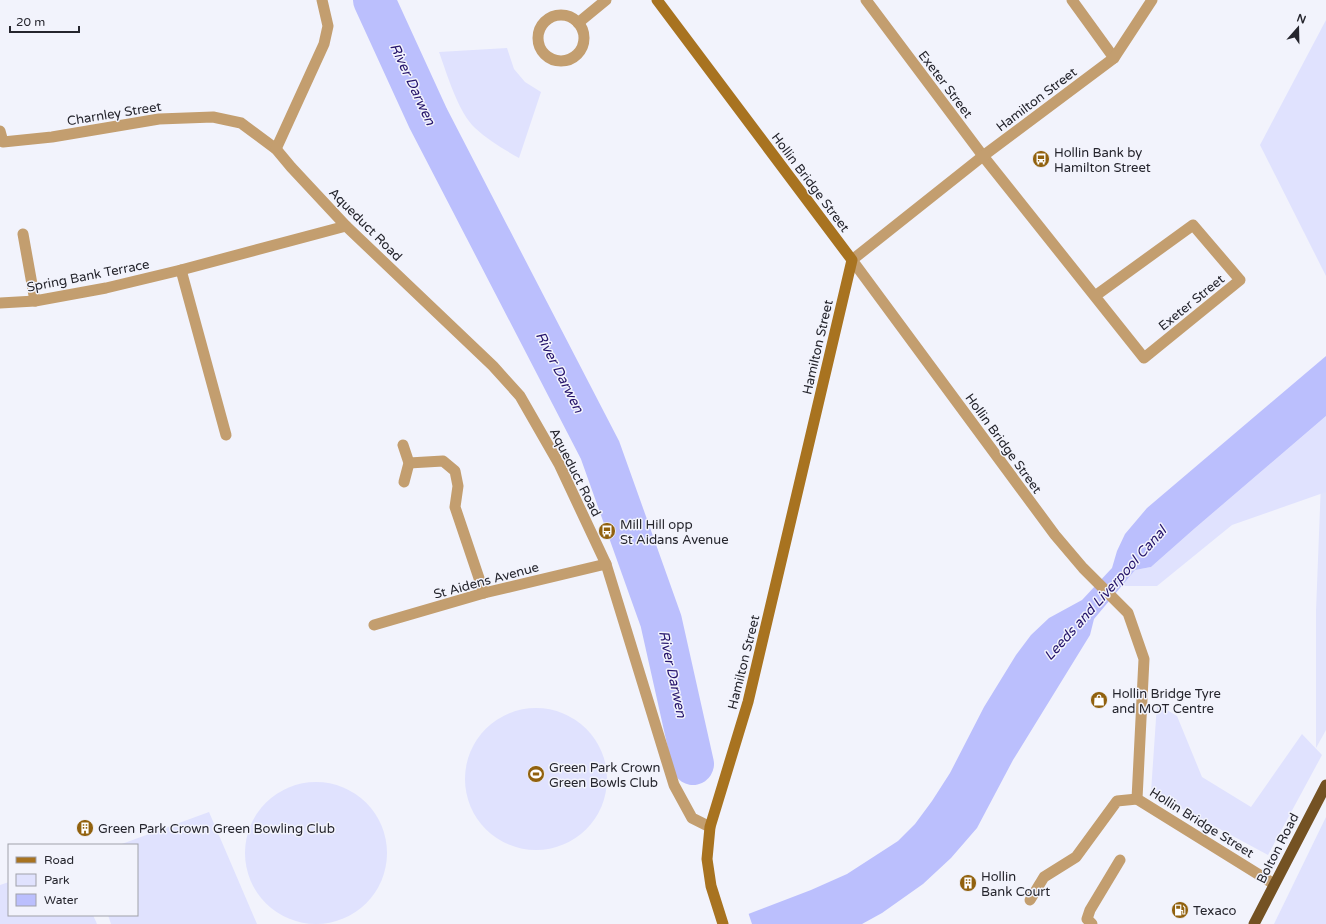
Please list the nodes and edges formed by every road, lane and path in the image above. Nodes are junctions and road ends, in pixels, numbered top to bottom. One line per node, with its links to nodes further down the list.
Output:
1 (322, 0): 12 (street)
2 (606, 0): 7 (street)
3 (657, 0): 16 (main road, Hollin Bridge Street)
4 (866, 0): 13 (street, Exeter Street)
5 (1072, 0): 8 (street)
6 (1152, 0): 8 (street, Hamilton Street)
7 (578, 23): 7 (street)
8 (1114, 58): 13 (street, Hamilton Street)
9 (241, 123): 11 (street, Charnley Street); 12 (street, Aqueduct Road)
10 (0, 131): 11 (street, Charnley Street)
11 (1, 143)
12 (276, 149): 14 (street, Aqueduct Road)
13 (983, 156): 16 (street, Hamilton Street); 18 (street, Exeter Street)
14 (346, 226): 17 (street, Spring Bank Terrace); 25 (street, Aqueduct Road)
15 (23, 234): 19 (street)
16 (852, 260): 29 (street, Hollin Bridge Street); 30 (main road, Hamilton Street)
17 (181, 270): 19 (street, Spring Bank Terrace); 21 (street)
18 (1095, 296): 18 (street, Exeter Street)
19 (35, 301): 20 (street, Spring Bank Terrace)
20 (0, 303)
21 (226, 435)
22 (403, 445): 23 (street)
23 (410, 463): 24 (street); 26 (street)
24 (404, 482)
25 (606, 564): 26 (street, St Aidens Avenue); 30 (street, Aqueduct Road)
26 (484, 593): 27 (street, St Aidens Avenue)
27 (374, 625)
28 (1326, 785): 32 (highway, Bolton Road)
29 (1137, 799): 32 (street, Hollin Bridge Street); 33 (street)
30 (710, 827): 34 (main road)
31 (1120, 860): 35 (street)
32 (1274, 884): 36 (highway, Bolton Road)
33 (1030, 900)
34 (723, 924)
35 (1092, 924)
36 (1254, 924)

